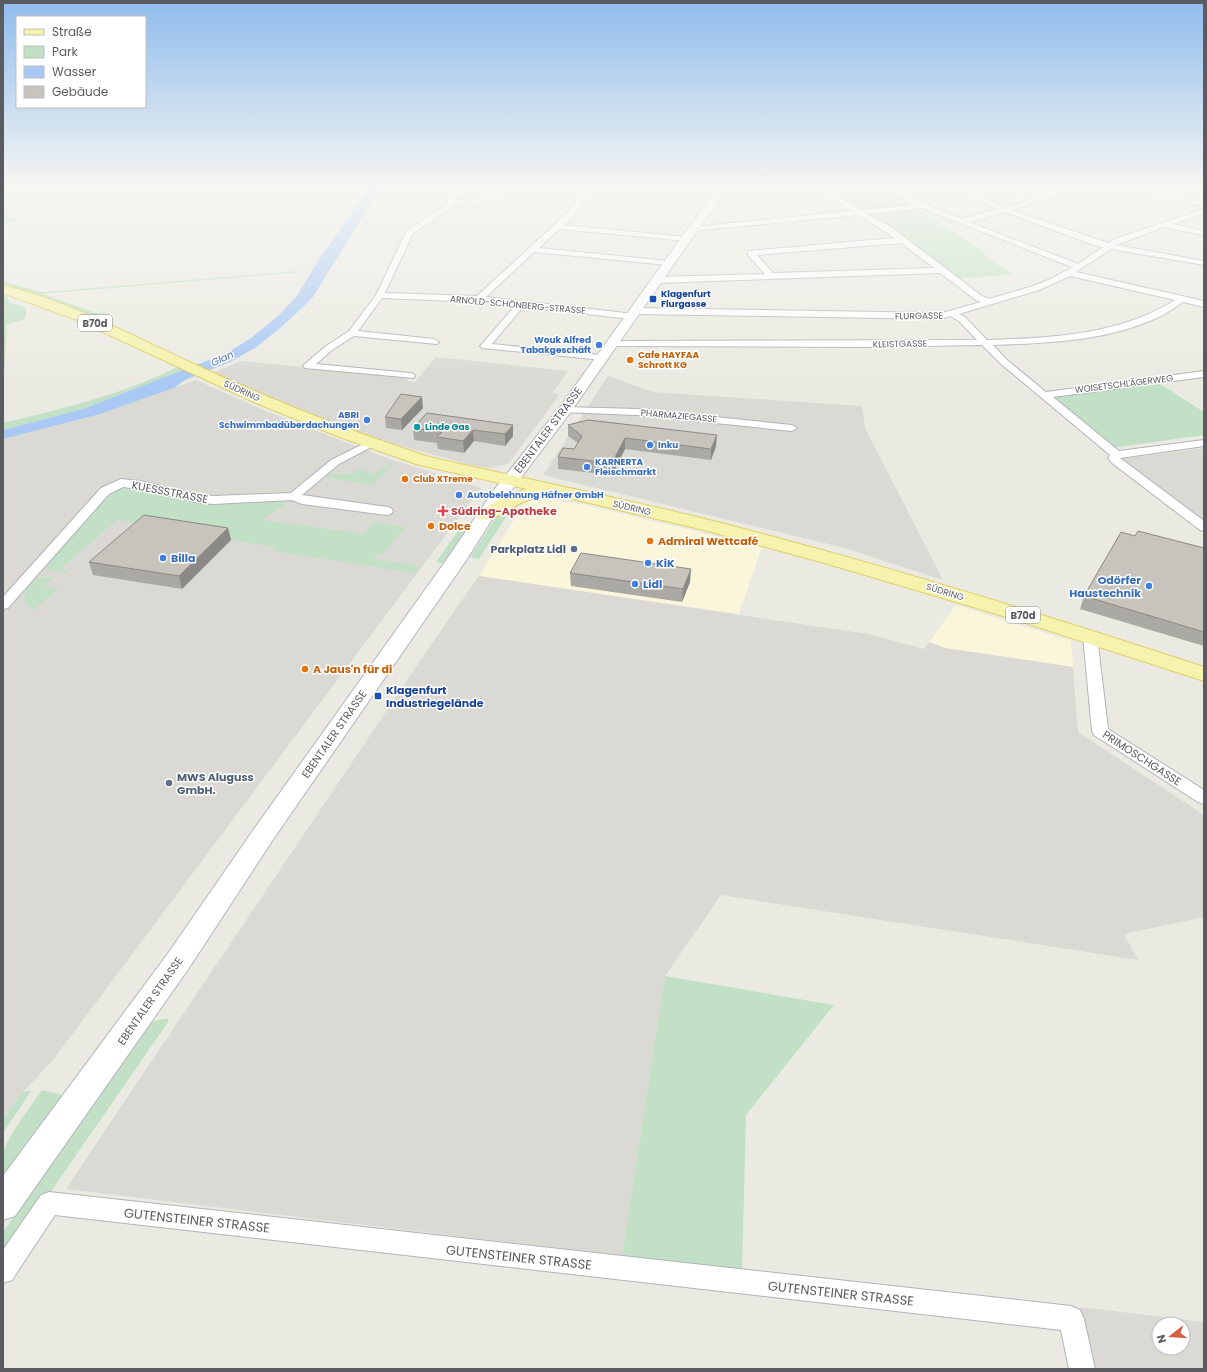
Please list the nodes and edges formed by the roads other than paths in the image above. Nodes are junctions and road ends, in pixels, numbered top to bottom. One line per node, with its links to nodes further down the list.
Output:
1 (400, 252): 18 (street)
2 (532, 252): 19 (street)
3 (555, 252): 10 (street)
4 (676, 252): 10 (main road, EBENTALER STRASSE)
5 (762, 252): 15 (street)
6 (919, 252): 13 (street)
7 (1041, 252): 12 (street)
8 (1099, 252): 12 (street, FLURGASSE)
9 (1141, 252): 11 (street)
10 (668, 263): 16 (main road, EBENTALER STRASSE)
11 (1204, 263)
12 (1079, 267): 14 (street, FLURGASSE)
13 (942, 270): 15 (street); 21 (street)
14 (1069, 274): 20 (street); 21 (street, FLURGASSE)
15 (771, 276): 16 (street)
16 (656, 280): 24 (main road, EBENTALER STRASSE)
17 (3, 289): 37 (main road, SÜDRING / B70d)
18 (380, 295): 19 (street, ARNOLD-SCHÖNBERG-STRASSE); 26 (street)
19 (479, 299): 22 (street, ARNOLD-SCHÖNBERG-STRASSE)
20 (1182, 299): 23 (street); 28 (street, KLEISTGASSE)
21 (989, 302): 25 (street, FLURGASSE)
22 (521, 304): 24 (street, ARNOLD-SCHÖNBERG-STRASSE); 30 (street)
23 (1204, 304)
24 (633, 313): 25 (street, FLURGASSE); 29 (main road, EBENTALER STRASSE)
25 (952, 314): 28 (street)
26 (352, 333): 27 (street); 32 (street)
27 (434, 342)
28 (985, 342): 29 (street, KLEISTGASSE); 33 (street)
29 (611, 344): 30 (main road, EBENTALER STRASSE)
30 (600, 358): 34 (main road, EBENTALER STRASSE)
31 (1204, 374): 33 (street, WOISETSCHLÄGERWEG)
32 (410, 376)
33 (1043, 394): 38 (street)
34 (565, 410): 35 (street, PHARMAZIEGASSE); 39 (main road, EBENTALER STRASSE)
35 (792, 428)
36 (1204, 443): 38 (street)
37 (371, 444): 39 (main road, SÜDRING / B70d); 41 (street)
38 (1117, 455): 44 (street)
39 (511, 481): 40 (main road, SÜDRING / B70d); 43 (main road, EBENTALER STRASSE)
40 (567, 493): 43 (main road); 46 (main road, SÜDRING / B70d)
41 (294, 496): 42 (street, KUESSSTRASSE); 45 (street, KUESSSTRASSE)
42 (387, 511)
43 (485, 515): 49 (main road, EBENTALER STRASSE)
44 (1204, 527)
45 (3, 605)
46 (1090, 636): 47 (main road, SÜDRING / B70d); 48 (street, PRIMOSCHGASSE)
47 (1204, 674)
48 (1204, 798)
49 (3, 1204)
50 (3, 1270): 51 (street, GUTENSTEINER STRASSE)
51 (1082, 1369)

